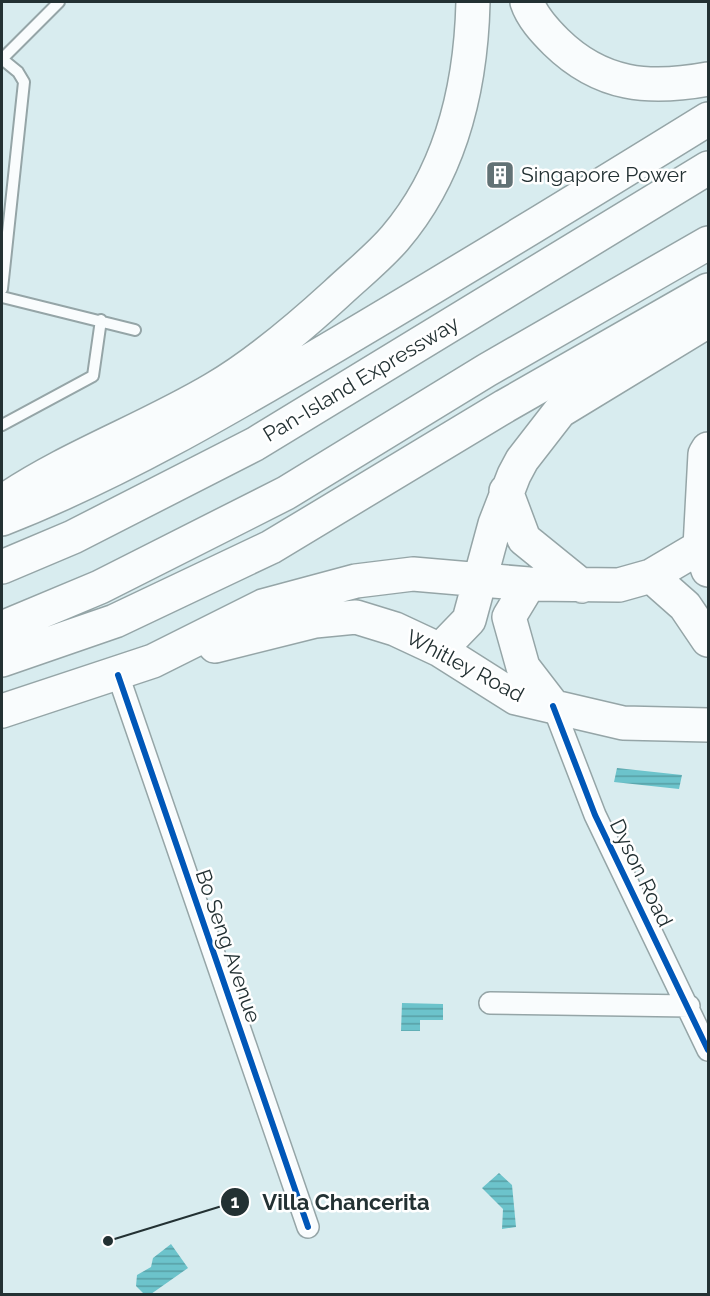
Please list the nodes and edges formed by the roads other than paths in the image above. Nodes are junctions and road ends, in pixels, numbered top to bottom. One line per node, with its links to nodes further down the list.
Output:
1 (59, 2): 4 (lane)
2 (473, 2): 18 (main road)
3 (526, 2): 5 (main road)
4 (2, 59): 9 (lane)
5 (708, 79)
6 (708, 119): 19 (main road)
7 (708, 168): 21 (main road, Pan-Island Expressway)
8 (708, 243): 26 (main road)
9 (2, 289)
10 (708, 290): 29 (main road)
11 (2, 297): 12 (lane)
12 (101, 320): 14 (lane); 15 (lane)
13 (708, 321): 17 (main road)
14 (135, 330)
15 (2, 425)
16 (708, 449): 20 (main road)
17 (506, 491): 23 (main road); 25 (main road)
18 (2, 502)
19 (2, 519)
20 (704, 559): 22 (main road)
21 (2, 567)
22 (651, 576): 25 (main road, Whitley Road); 27 (main road)
23 (481, 578): 24 (main road, Whitley Road); 28 (main road); 30 (main road, Whitley Road)
24 (529, 584): 25 (main road, Whitley Road); 32 (main road)
25 (582, 586)
26 (2, 628)
27 (708, 640)
28 (440, 650): 30 (main road, Whitley Road); 32 (main road, Whitley Road)
29 (2, 660)
30 (153, 661): 31 (main road, Whitley Road)
31 (118, 675): 33 (main road, Whitley Road); 38 (street, Bo Seng Avenue)
32 (553, 706): 34 (main road, Whitley Road); 36 (street, Dyson Road)
33 (2, 711)
34 (705, 720)
35 (490, 1003): 36 (street)
36 (689, 1006): 37 (street, Dyson Road)
37 (708, 1050)
38 (308, 1227)

